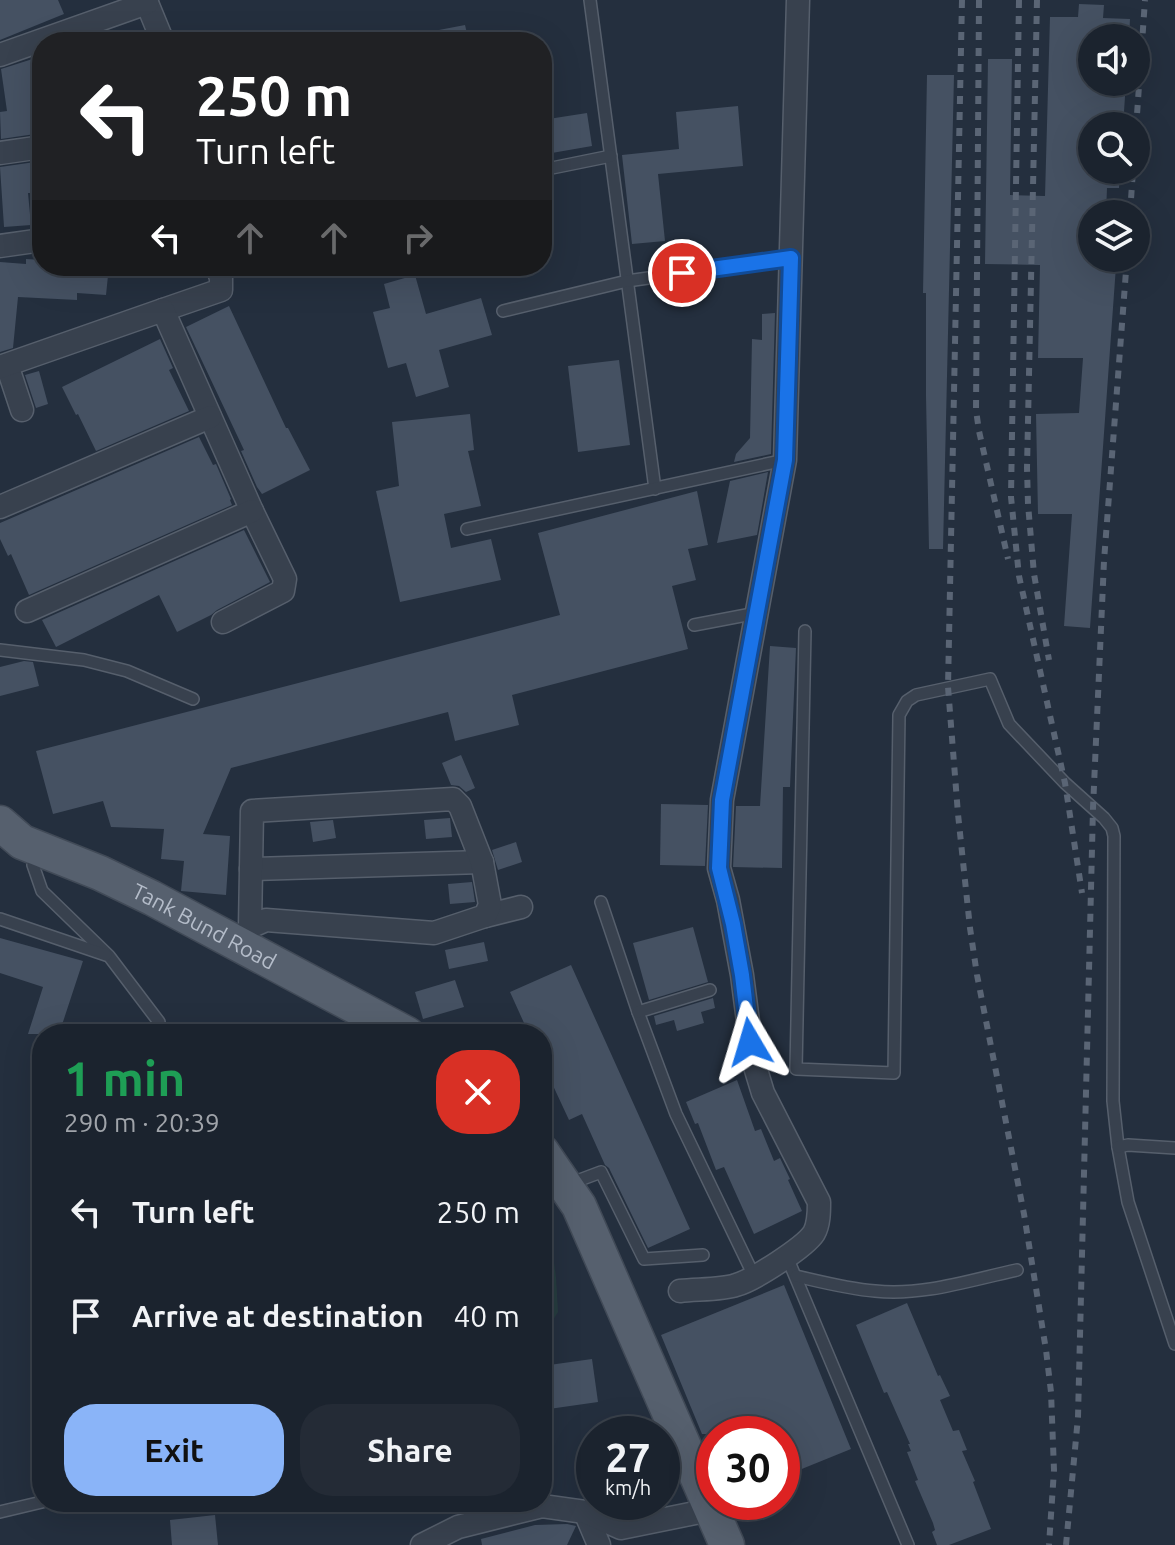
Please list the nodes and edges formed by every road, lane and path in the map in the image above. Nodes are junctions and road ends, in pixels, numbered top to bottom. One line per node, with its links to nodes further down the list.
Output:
1 (590, 0): 10 (lane)
2 (798, 0): 14 (street)
3 (146, 2): 4 (street); 5 (street)
4 (63, 32)
5 (159, 32)
6 (32, 43): 7 (street)
7 (0, 55)
8 (32, 148): 9 (street)
9 (0, 153)
10 (611, 156): 11 (lane); 16 (lane)
11 (552, 168)
12 (32, 241): 13 (street)
13 (0, 246)
14 (791, 258): 16 (lane); 22 (street)
15 (220, 276): 17 (street)
16 (627, 281): 18 (lane); 23 (lane)
17 (163, 310): 19 (street); 21 (street)
18 (503, 311)
19 (3, 366): 20 (street)
20 (22, 410)
21 (210, 417): 24 (street); 25 (street)
22 (785, 460): 23 (lane); 28 (street)
23 (655, 489): 26 (lane)
24 (0, 507)
25 (252, 511): 27 (street); 29 (street)
26 (467, 529)
27 (27, 611)
28 (757, 612): 30 (lane); 54 (street)
29 (223, 622)
30 (694, 625)
31 (805, 631): 50 (lane)
32 (0, 650): 33 (lane)
33 (193, 699)
34 (0, 823): 43 (main road, Tank Bund Road)
35 (0, 849): 37 (main road, Tank Bund Road)
36 (482, 862): 38 (street); 38 (street); 41 (street)
37 (33, 865): 44 (lane); 48 (main road, Tank Bund Road)
38 (251, 869): 43 (street)
39 (601, 902): 46 (lane)
40 (521, 907): 41 (street)
41 (485, 916): 43 (street)
42 (0, 919): 44 (lane)
43 (244, 936): 49 (main road, Tank Bund Road)
44 (109, 956): 47 (lane)
45 (710, 990): 46 (lane)
46 (638, 1012): 56 (lane)
47 (159, 1024)
48 (366, 1024)
49 (390, 1024)
50 (1118, 1147): 51 (lane); 58 (lane)
51 (1175, 1148)
52 (554, 1179): 53 (lane); 59 (main road); 72 (main road)
53 (703, 1255)
54 (792, 1267): 55 (lane); 56 (street); 73 (lane)
55 (1017, 1270)
56 (754, 1276): 57 (street)
57 (680, 1291)
58 (1175, 1344)
59 (696, 1503)
60 (32, 1504): 63 (lane)
61 (552, 1507): 62 (street)
62 (576, 1511)
63 (0, 1512)
64 (518, 1512): 69 (street)
65 (588, 1520): 70 (street)
66 (603, 1520): 67 (street)
67 (660, 1520)
68 (704, 1520): 71 (main road)
69 (422, 1545)
70 (599, 1545)
71 (715, 1545)
72 (727, 1545)
73 (908, 1545)

